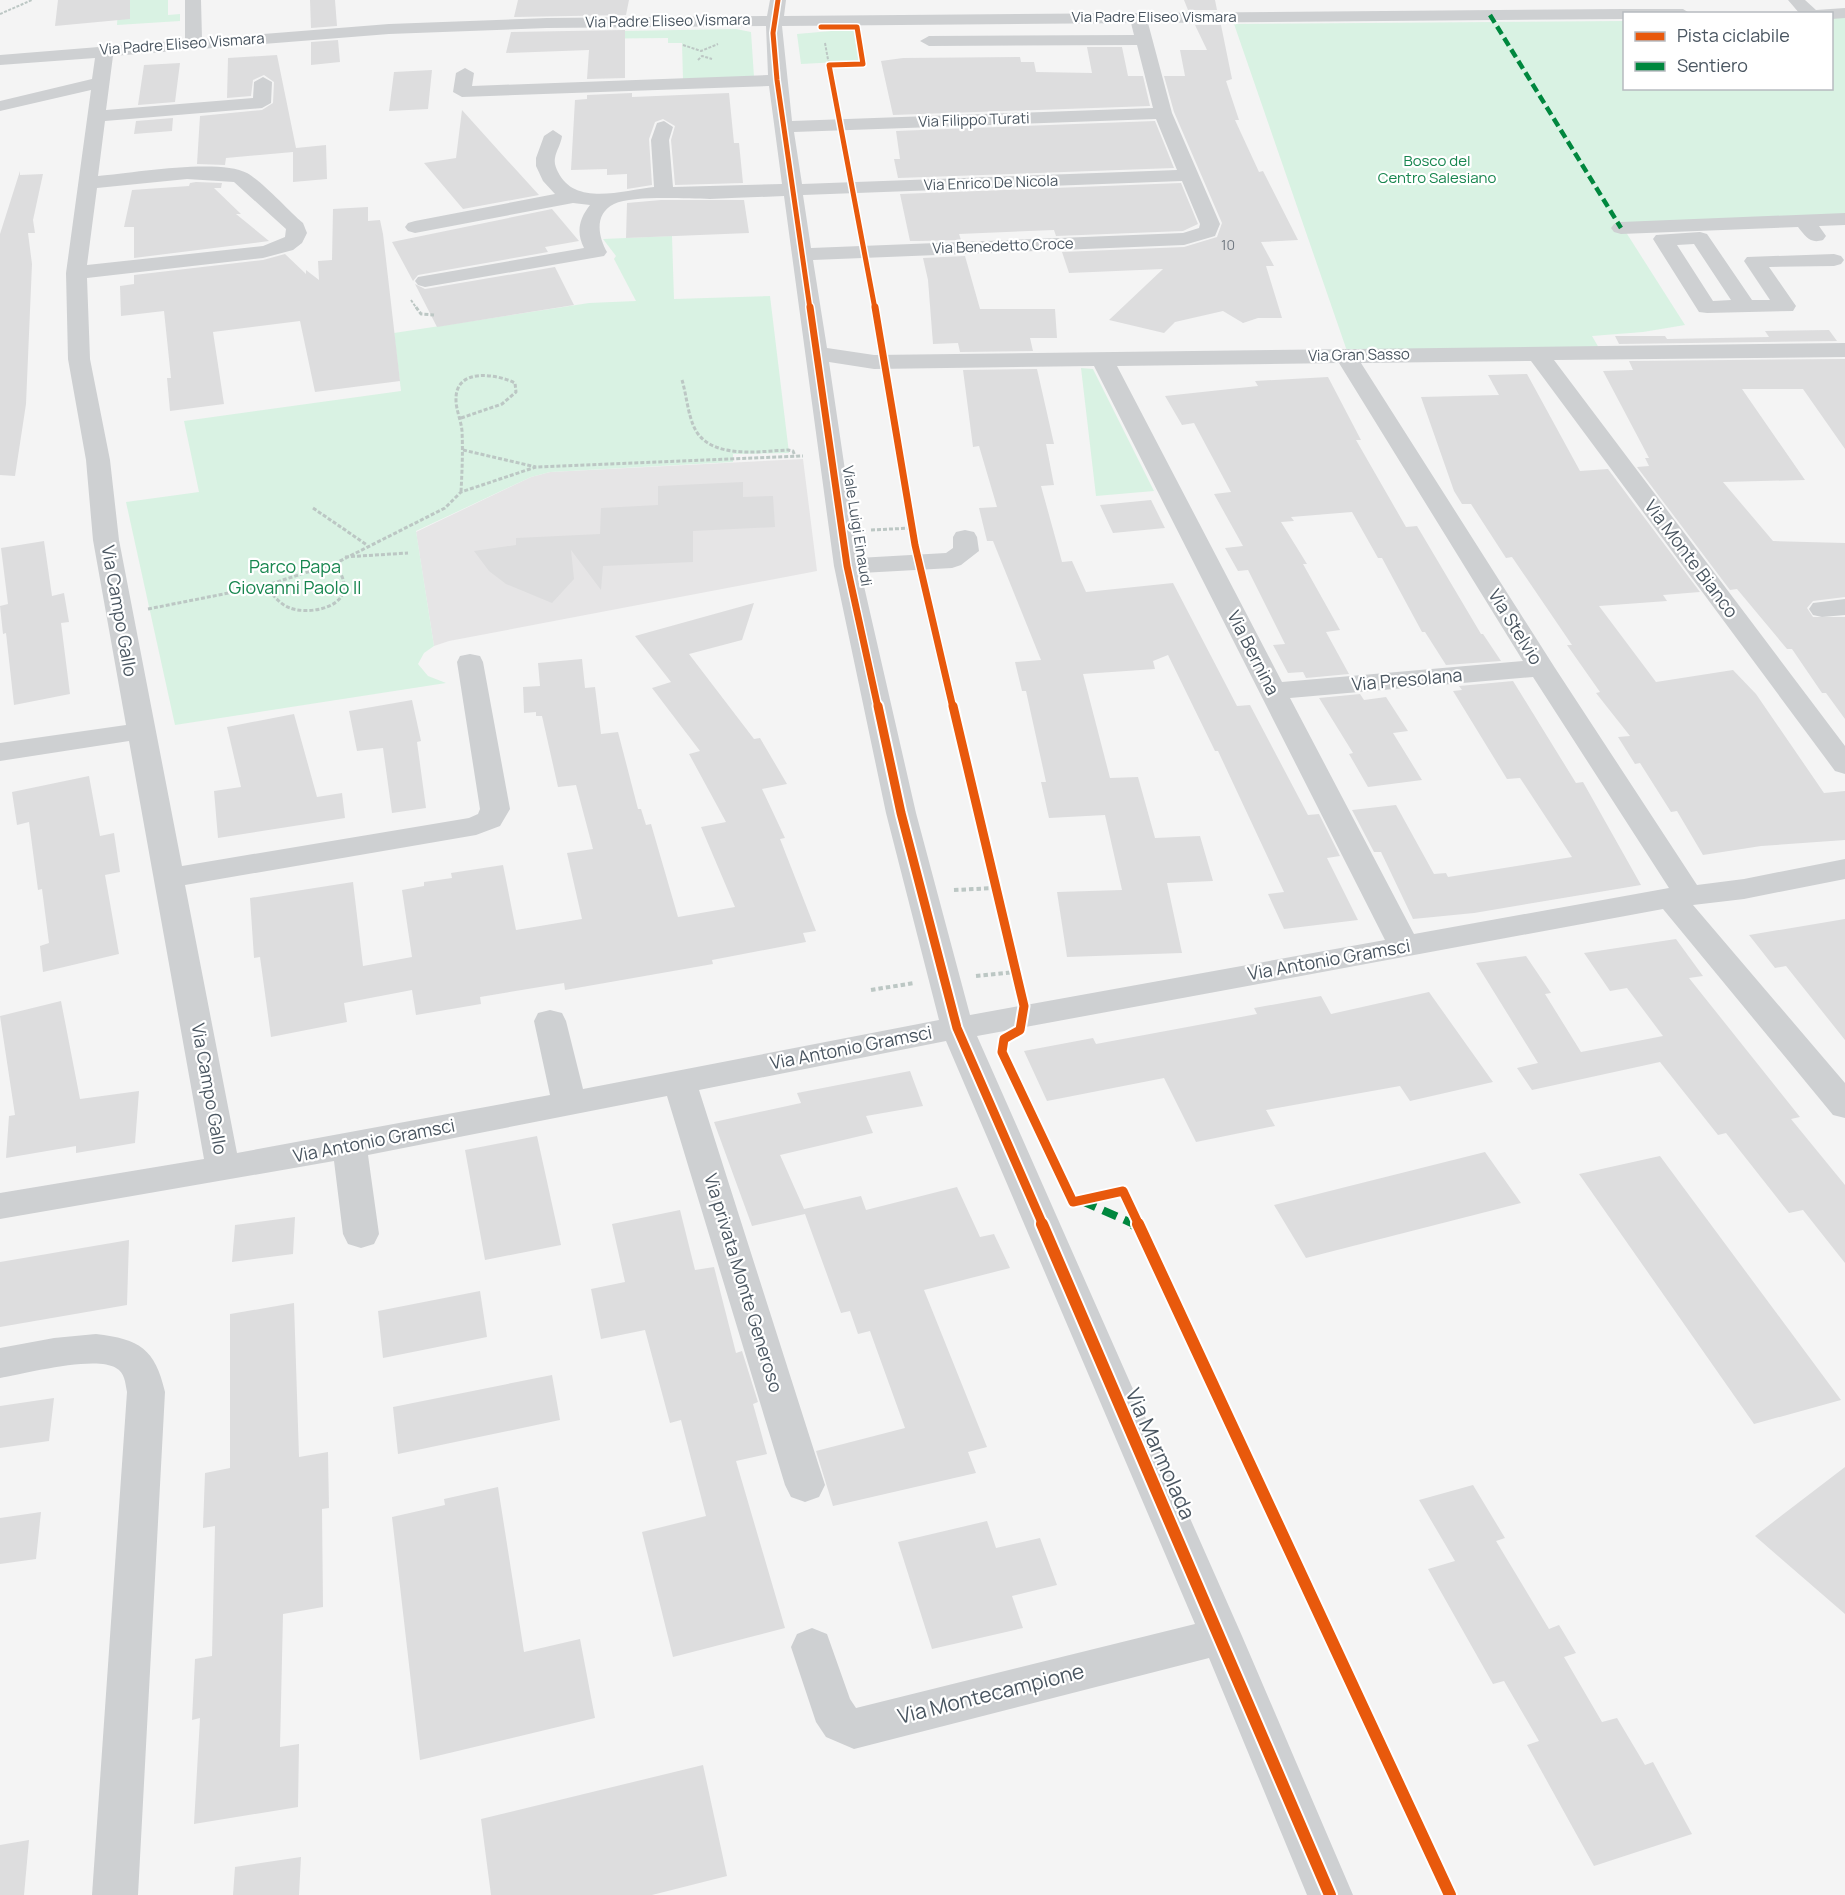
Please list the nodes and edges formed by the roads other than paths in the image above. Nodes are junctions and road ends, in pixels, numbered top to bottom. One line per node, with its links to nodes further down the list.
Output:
1 (193, 0): 14 (street)
2 (1628, 0): 7 (street)
3 (1796, 0): 8 (street)
4 (439, 7): 13 (street)
5 (485, 7): 12 (street)
6 (776, 10): 11 (street, Via Padre Eliseo Vismara); 12 (street, Via Padre Eliseo Vismara); 21 (street, Viale Luigi Einaudi)
7 (1639, 12)
8 (1808, 12)
9 (1623, 14): 11 (street, Via Padre Eliseo Vismara)
10 (363, 16): 14 (street)
11 (1138, 17): 15 (street)
12 (481, 25): 13 (street, Via Padre Eliseo Vismara)
13 (434, 27): 14 (street, Via Padre Eliseo Vismara)
14 (194, 36): 17 (street); 18 (street, Via Padre Eliseo Vismara)
15 (1144, 40): 16 (street); 25 (street)
16 (929, 41)
17 (0, 45)
18 (105, 50): 19 (street, Via Padre Eliseo Vismara); 23 (street, Via Campo Gallo)
19 (0, 60)
20 (465, 73): 21 (street)
21 (777, 80): 28 (street, Viale Luigi Einaudi)
22 (263, 81): 23 (street)
23 (97, 98): 24 (street); 26 (street); 31 (street, Via Campo Gallo)
24 (0, 106)
25 (1163, 113): 28 (street, Via Filippo Turati); 30 (street)
26 (0, 114)
27 (664, 127): 33 (street)
28 (785, 127): 32 (street, Viale Luigi Einaudi)
29 (553, 136): 34 (street)
30 (1188, 175): 32 (street, Via Enrico De Nicola); 40 (street, Via Benedetto Croce)
31 (88, 183): 42 (street, Via Campo Gallo); 42 (street)
32 (793, 190): 33 (street, Via Enrico De Nicola); 40 (street, Viale Luigi Einaudi)
33 (664, 193): 35 (street, Via Enrico De Nicola)
34 (572, 197): 35 (street, Via Enrico De Nicola); 38 (street, Via Enrico De Nicola)
35 (608, 200): 43 (street)
36 (1845, 219): 37 (street)
37 (1804, 220): 39 (street); 41 (street)
38 (415, 227)
39 (1621, 228)
40 (802, 254): 49 (street, Viale Luigi Einaudi)
41 (1839, 268): 44 (street)
42 (76, 273): 55 (street, Via Campo Gallo)
43 (425, 281)
44 (1746, 307)
45 (1845, 350): 46 (street, Via Gran Sasso)
46 (1537, 353): 47 (street, Via Gran Sasso); 57 (street, Via Monte Bianco)
47 (1345, 355): 48 (street, Via Gran Sasso); 53 (street, Via Stelvio)
48 (1102, 359): 49 (street, Via Gran Sasso); 54 (street, Via Bernina)
49 (817, 363): 51 (street, Viale Luigi Einaudi)
50 (965, 537): 51 (street)
51 (851, 566): 63 (street, Viale Luigi Einaudi)
52 (470, 662): 59 (street)
53 (1541, 668): 54 (street, Via Presolana); 60 (street, Via Stelvio)
54 (1273, 691): 61 (street, Via Bernina)
55 (141, 731): 56 (street); 59 (street, Via Campo Gallo)
56 (0, 752)
57 (1845, 765)
58 (1845, 869): 60 (street, Via Antonio Gramsci)
59 (169, 878): 68 (street, Via Campo Gallo)
60 (1680, 897): 61 (street, Via Antonio Gramsci); 66 (street, Via Stelvio)
61 (1404, 946): 63 (street, Via Antonio Gramsci)
62 (550, 1021): 65 (street)
63 (957, 1028): 64 (street, Via Antonio Gramsci); 73 (street, Via Marmolada)
64 (680, 1082): 65 (street, Via Antonio Gramsci); 72 (street, Via privata Monte Generoso)
65 (569, 1103): 67 (street, Via Antonio Gramsci)
66 (1845, 1106)
67 (349, 1146): 68 (street, Via Antonio Gramsci); 70 (street)
68 (223, 1169): 69 (street, Via Antonio Gramsci)
69 (0, 1206)
70 (361, 1234)
71 (0, 1363): 75 (street)
72 (805, 1485)
73 (1221, 1635): 74 (street, Via Montecampione); 76 (street, Via Marmolada)
74 (812, 1647)
75 (115, 1895)
76 (1330, 1895)

